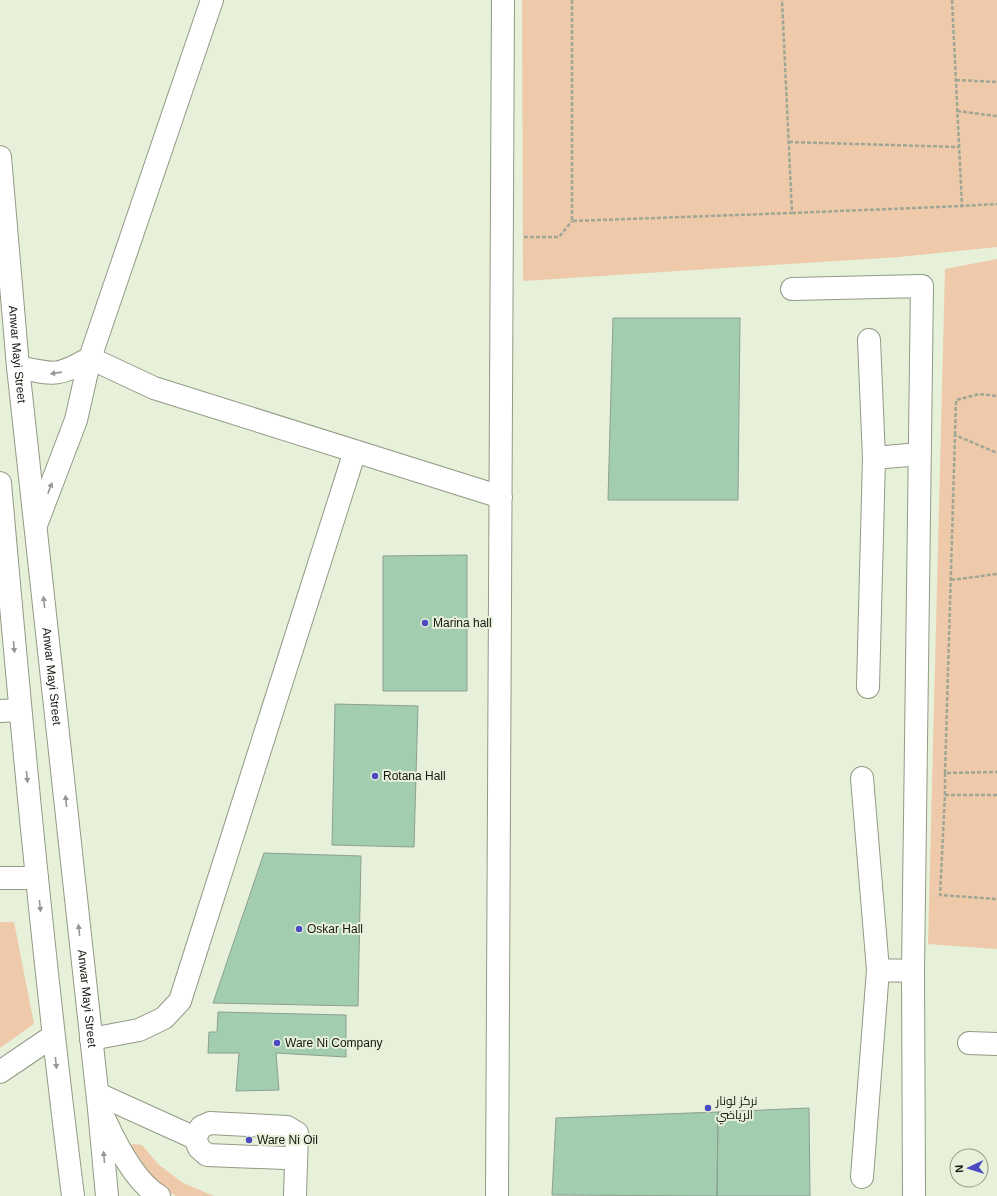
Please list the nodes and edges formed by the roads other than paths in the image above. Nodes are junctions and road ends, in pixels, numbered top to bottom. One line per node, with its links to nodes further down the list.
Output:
1 (212, 0): 6 (street)
2 (503, 0): 12 (street)
3 (0, 157): 7 (street, Anwar Mayi Street)
4 (792, 289): 9 (street)
5 (869, 340): 10 (street)
6 (90, 358): 7 (street, one-way to 7); 8 (street); 13 (street, one-way to 6)
7 (18, 367): 13 (street, Anwar Mayi Street)
8 (355, 450): 12 (street); 23 (street)
9 (920, 454): 10 (street); 21 (street)
10 (874, 458): 15 (street)
11 (0, 483): 14 (street)
12 (501, 497): 35 (street)
13 (36, 525): 23 (street, Anwar Mayi Street, one-way to 13)
14 (3, 540): 16 (street, one-way to 16)
15 (868, 687)
16 (10, 710): 19 (street, one-way to 19)
17 (862, 778): 20 (street)
18 (0, 878): 19 (street)
19 (37, 878): 22 (street, one-way to 22)
20 (878, 970): 21 (street); 30 (street)
21 (914, 971): 36 (street)
22 (53, 1036): 26 (street); 31 (street, one-way to 31)
23 (91, 1039): 27 (street, Anwar Mayi Street)
24 (968, 1043): 25 (street)
25 (997, 1044)
26 (0, 1072)
27 (99, 1102): 28 (street); 32 (street, Anwar Mayi Street, one-way to 27); 33 (street)
28 (195, 1138): 29 (street); 29 (street)
29 (296, 1165): 34 (street)
30 (862, 1177)
31 (73, 1196)
32 (107, 1196)
33 (159, 1196)
34 (295, 1196)
35 (497, 1196)
36 (914, 1196)

